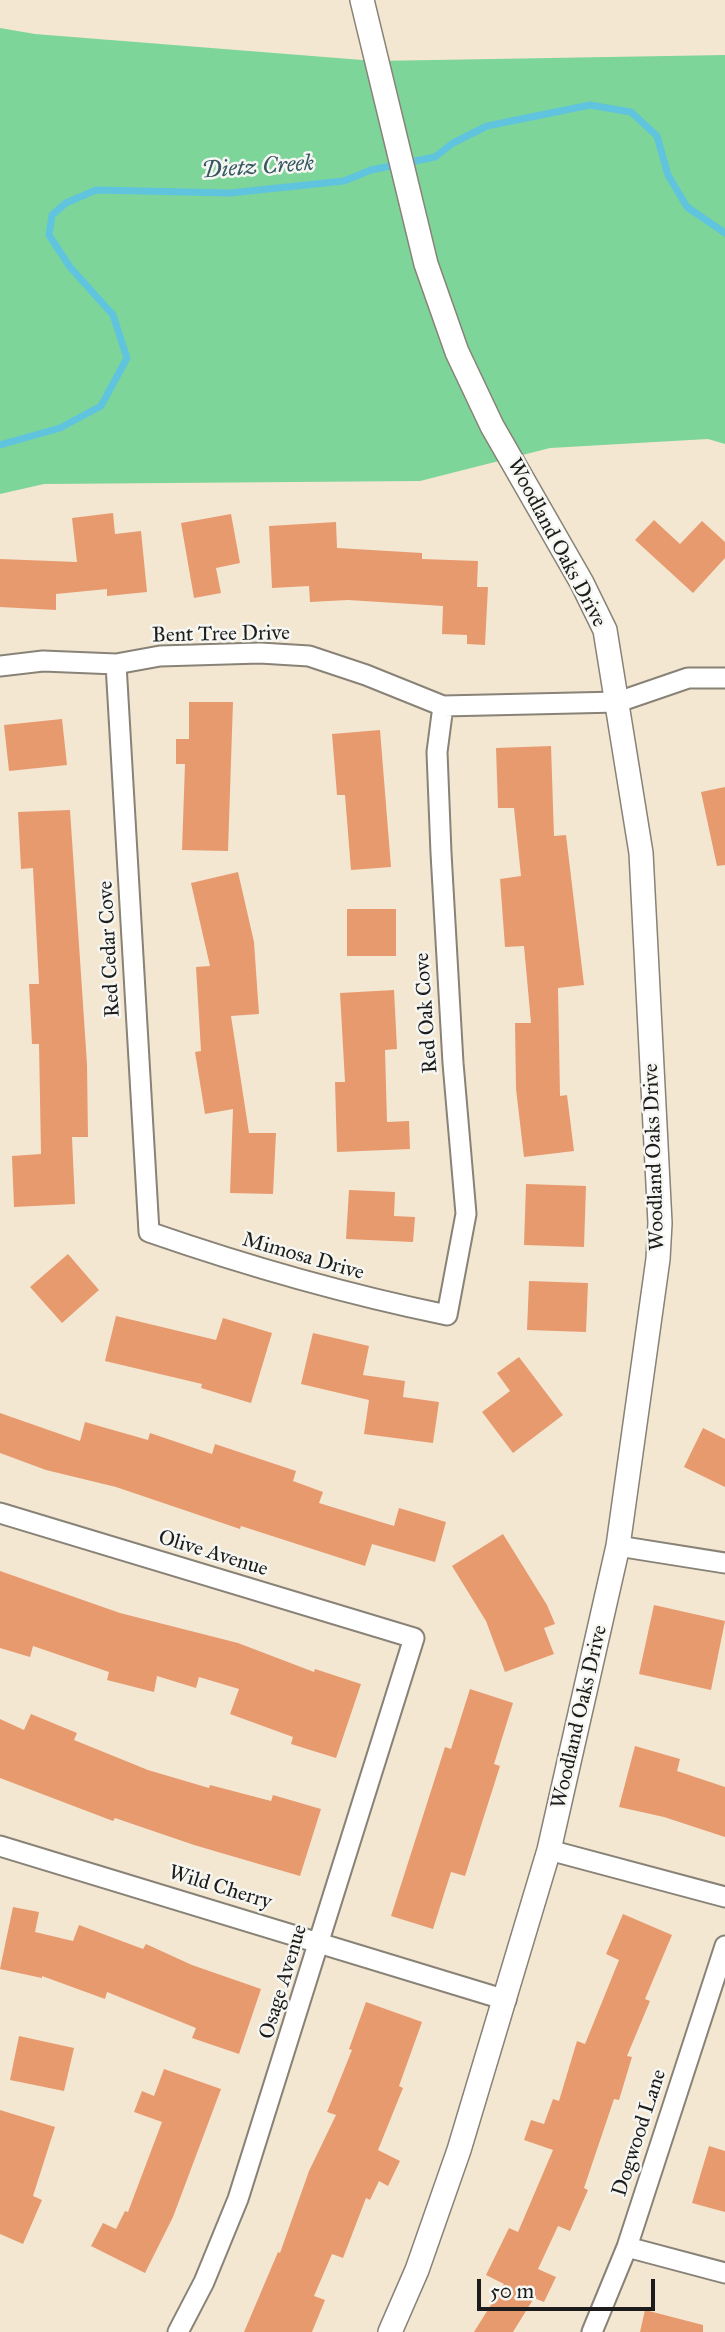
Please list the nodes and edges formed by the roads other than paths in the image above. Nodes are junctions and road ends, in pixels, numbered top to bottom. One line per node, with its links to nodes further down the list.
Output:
1 (362, 0): 5 (street, Woodland Oaks Drive)
2 (116, 664): 3 (street, Bent Tree Drive); 6 (street, Bent Tree Drive); 7 (street, Red Cedar Cove)
3 (0, 666)
4 (725, 678): 5 (street, Bent Tree Drive)
5 (618, 702): 6 (street, Bent Tree Drive); 10 (street, Woodland Oaks Drive)
6 (443, 706): 8 (street, Red Oak Cove)
7 (149, 1232): 8 (street, Mimosa Drive)
8 (447, 1315)
9 (0, 1513): 12 (street, Olive Avenue)
10 (618, 1546): 11 (street); 14 (street, Woodland Oaks Drive)
11 (725, 1563)
12 (414, 1638): 16 (street, Osage Avenue)
13 (0, 1846): 16 (street, Wild Cherry)
14 (549, 1850): 15 (street); 18 (street, Woodland Oaks Drive)
15 (725, 1897)
16 (320, 1942): 18 (street, Wild Cherry); 21 (street, Osage Avenue)
17 (725, 1946): 19 (street, Dogwood Lane)
18 (506, 2000): 22 (street, Woodland Oaks Drive)
19 (627, 2247): 20 (street); 23 (street, Dogwood Lane)
20 (725, 2273)
21 (178, 2332)
22 (390, 2332)
23 (592, 2332)

